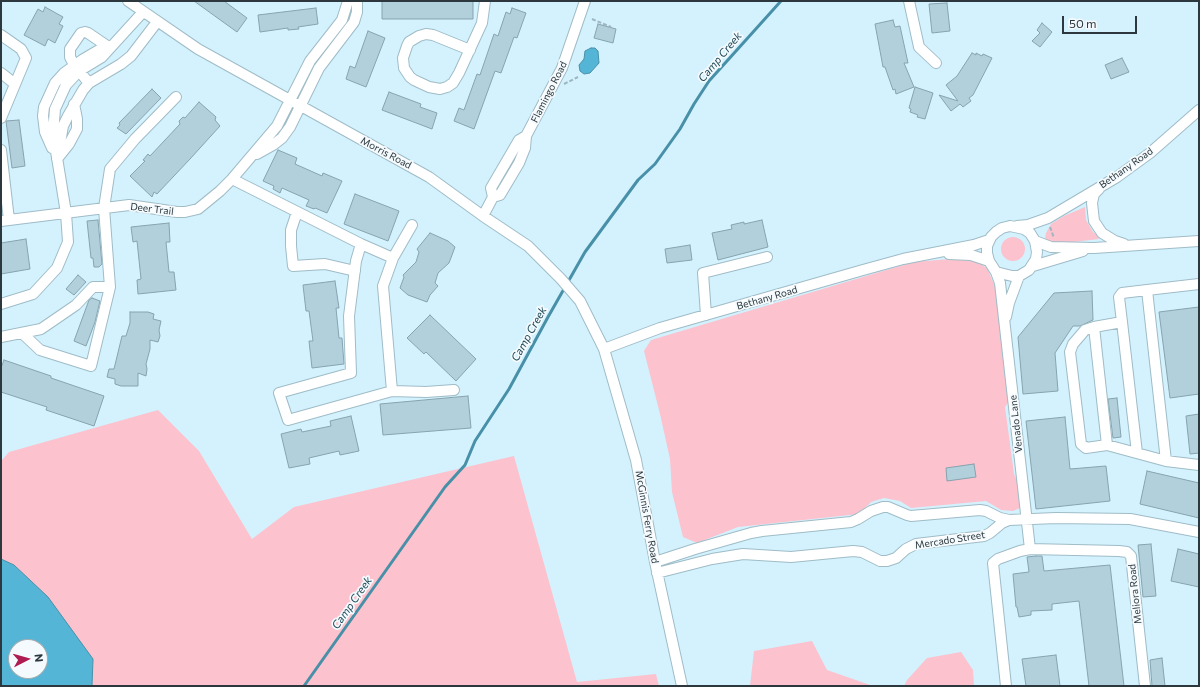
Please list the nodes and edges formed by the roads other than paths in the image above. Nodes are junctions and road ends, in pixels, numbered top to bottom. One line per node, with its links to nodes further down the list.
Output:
1 (128, 1): 7 (street, Morris Road)
2 (348, 1): 18 (street, Deer Trail)
3 (357, 1): 20 (street)
4 (485, 1): 11 (street)
5 (585, 1): 23 (street, Flamingo Road)
6 (909, 1): 12 (street)
7 (143, 12): 8 (street, Morris Road); 10 (street)
8 (157, 22): 15 (street); 18 (street, Morris Road)
9 (1, 35): 16 (street)
10 (110, 48): 13 (street); 13 (street)
11 (470, 50): 11 (street)
12 (936, 63)
13 (77, 68): 15 (street); 26 (street)
14 (1, 73): 16 (street)
15 (89, 83): 19 (street)
16 (15, 84): 22 (street)
17 (176, 97): 32 (street)
18 (290, 101): 20 (street, Morris Road); 25 (street, Deer Trail)
19 (74, 104): 26 (street); 26 (street)
20 (300, 107): 25 (street); 35 (street, Morris Road)
21 (1199, 110): 30 (street, Bethany Road)
22 (1, 118)
23 (526, 136): 27 (street, Flamingo Road); 28 (street, Flamingo Road)
24 (1, 150): 36 (street)
25 (250, 158): 29 (street, Deer Trail)
26 (57, 159): 34 (street)
27 (502, 169): 28 (street); 31 (street, Flamingo Road)
28 (512, 175): 31 (street, Flamingo Road)
29 (232, 179): 32 (street, Deer Trail); 33 (street)
30 (1101, 186): 37 (street, Bethany Road); 44 (street)
31 (493, 197): 35 (street, Flamingo Road)
32 (104, 208): 34 (street, Deer Trail); 55 (street)
33 (298, 212): 43 (street); 51 (street)
34 (66, 213): 36 (street, Deer Trail); 57 (street)
35 (483, 216): 64 (street, Morris Road)
36 (5, 220)
37 (1049, 222): 39 (street, Bethany Road); 40 (street, Bethany Road)
38 (412, 225): 48 (street)
39 (1017, 226): 40 (street); 41 (street)
40 (1034, 239): 45 (street); 50 (street)
41 (989, 240): 46 (street, Bethany Road); 49 (street)
42 (1199, 241): 44 (street)
43 (361, 244): 48 (street); 51 (street)
44 (1128, 245): 45 (street)
45 (1094, 248): 50 (street)
46 (933, 253): 49 (street, Bethany Road); 58 (street, Bethany Road)
47 (767, 257): 58 (street)
48 (393, 258): 66 (street)
49 (989, 261): 52 (street)
50 (1033, 266): 53 (street)
51 (355, 271): 66 (street)
52 (996, 272): 53 (street); 61 (street, Venado Lane)
53 (1019, 276): 61 (street, Venado Lane)
54 (1199, 284): 56 (street)
55 (110, 287): 62 (street); 62 (street)
56 (1146, 290): 59 (street); 69 (street)
57 (1, 304)
58 (706, 315): 64 (street, Bethany Road)
59 (1122, 322): 60 (street); 68 (street)
60 (1094, 327): 67 (street); 67 (street)
61 (1005, 329): 71 (street, Venado Lane)
62 (22, 333): 63 (street)
63 (1, 336)
64 (604, 349): 75 (street, McGinnis Ferry Road)
65 (454, 390): 66 (street)
66 (392, 391)
67 (1107, 445): 68 (street)
68 (1137, 453): 69 (street)
69 (1166, 461): 70 (street)
70 (1199, 465)
71 (1026, 519): 72 (street); 73 (street); 74 (street)
72 (1009, 520): 75 (street); 76 (street, Mercado Street)
73 (1199, 532)
74 (1030, 549): 78 (street, Meliora Road); 79 (street, Meliora Road)
75 (655, 562): 76 (street, McGinnis Ferry Road)
76 (657, 573): 77 (street, McGinnis Ferry Road)
77 (682, 686)
78 (1006, 686)
79 (1145, 686)

